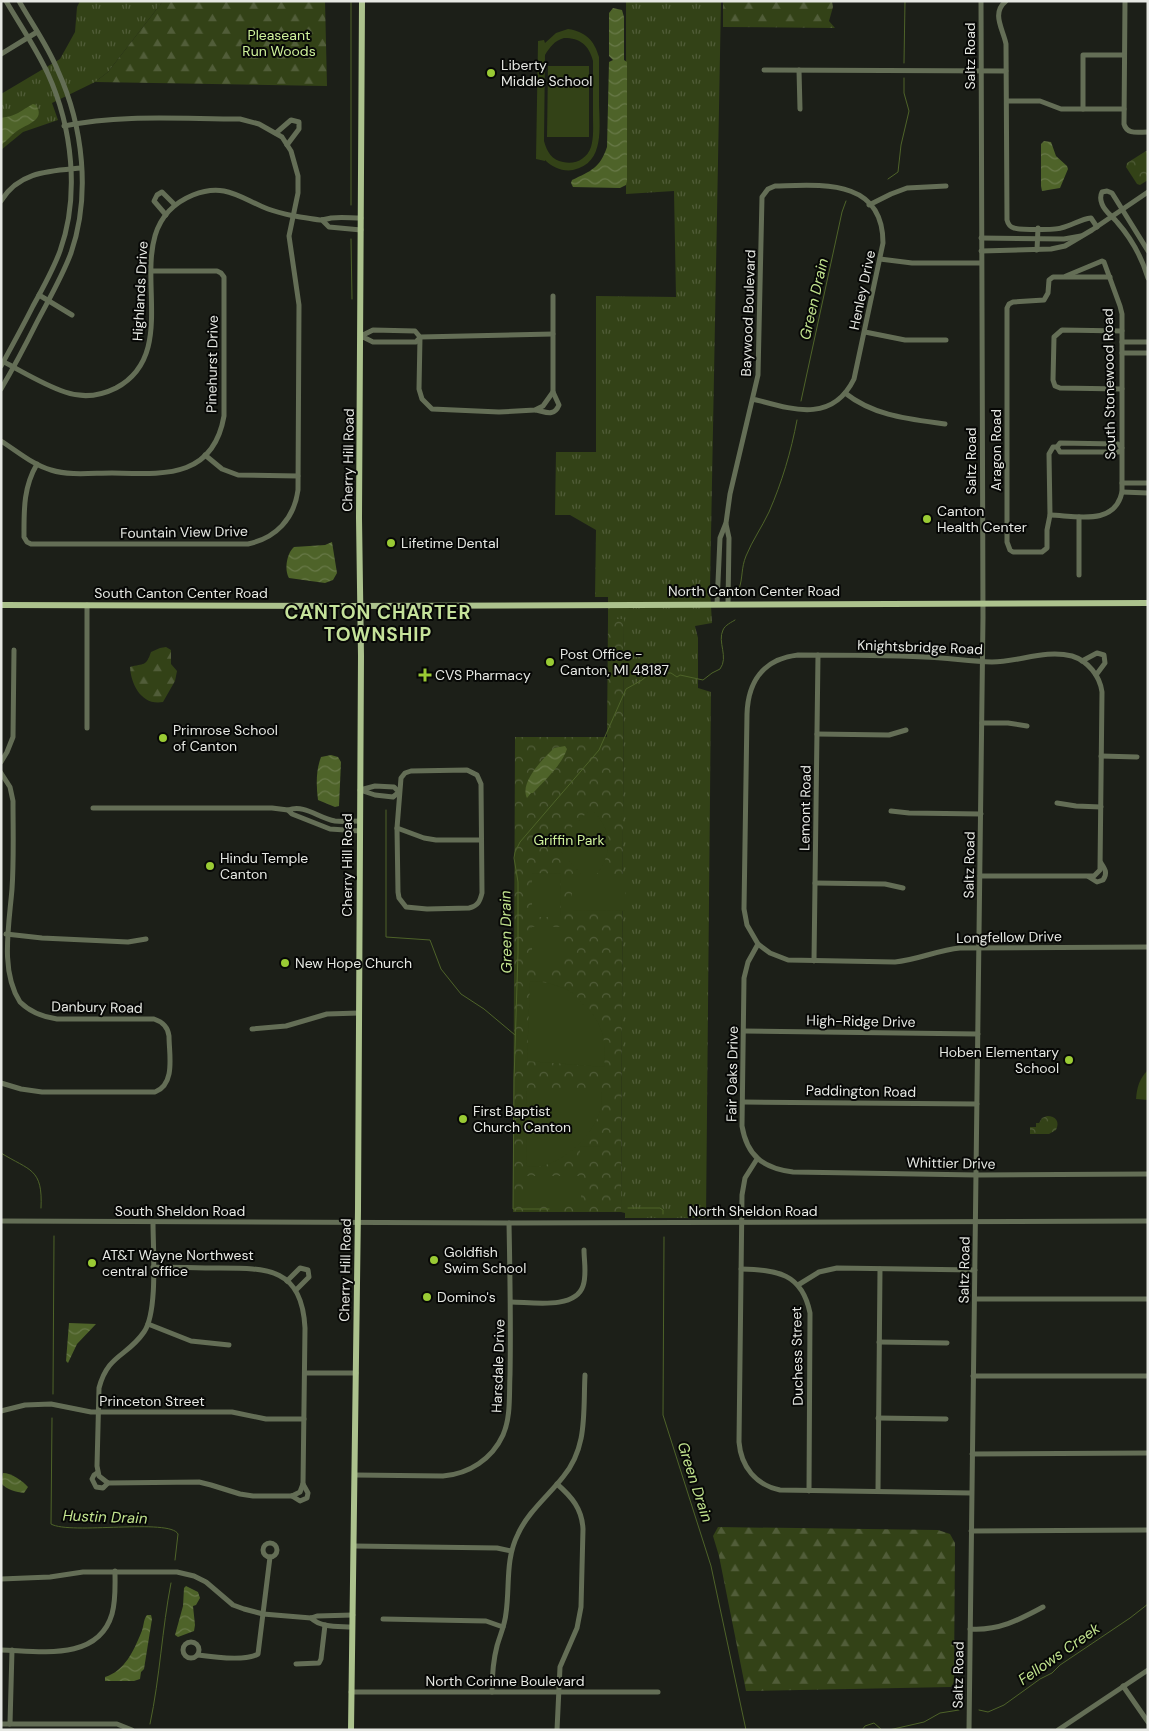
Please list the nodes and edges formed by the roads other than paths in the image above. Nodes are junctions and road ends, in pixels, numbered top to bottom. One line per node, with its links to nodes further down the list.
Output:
1 (6, 1): 8 (street)
2 (19, 1): 7 (street)
3 (362, 1): 36 (main road, Cherry Hill Road)
4 (981, 1): 13 (street, Saltz Road)
5 (1006, 1): 14 (street)
6 (1125, 1): 10 (street)
7 (38, 32): 8 (street); 19 (street)
8 (28, 38): 9 (street); 20 (street)
9 (1, 54)
10 (1124, 55): 17 (street); 18 (street)
11 (764, 70): 12 (street)
12 (799, 70): 13 (street); 16 (street)
13 (981, 71): 14 (street); 43 (street, Saltz Road)
14 (1006, 72): 15 (street)
15 (1007, 101): 17 (street); 39 (street)
16 (800, 109)
17 (1082, 109): 18 (street)
18 (1124, 109): 21 (street)
19 (75, 124): 20 (street); 22 (street); 24 (street)
20 (64, 126): 25 (street)
21 (1148, 132)
22 (276, 133): 23 (street); 23 (street)
23 (287, 145): 34 (street, Fountain View Drive)
24 (81, 168): 25 (street); 45 (street)
25 (70, 169): 29 (street); 42 (street)
26 (946, 186): 30 (street)
27 (766, 191): 30 (street, Henley Drive); 77 (street, Baywood Boulevard)
28 (1148, 192): 32 (street)
29 (1, 201)
30 (869, 204): 49 (street, Henley Drive)
31 (175, 205): 33 (street, Highlands Drive); 33 (street); 34 (street, Highlands Drive)
32 (1123, 210): 35 (street); 35 (street); 47 (street)
33 (166, 215): 51 (street, Highlands Drive)
34 (293, 215): 37 (street, Highlands Drive); 84 (street, Fountain View Drive)
35 (1112, 217): 38 (street); 54 (street)
36 (361, 218): 37 (street, Highlands Drive); 40 (main road, Cherry Hill Road)
37 (322, 220): 40 (street, Highlands Drive)
38 (1097, 227): 39 (street); 41 (street)
39 (1038, 228): 44 (street)
40 (361, 230): 63 (main road, Cherry Hill Road)
41 (1084, 236): 44 (street); 46 (street)
42 (64, 238): 45 (street); 55 (street)
43 (981, 238): 44 (street); 48 (street, Saltz Road)
44 (1038, 238): 46 (street)
45 (74, 241): 57 (street)
46 (1038, 250): 48 (street)
47 (1148, 251)
48 (982, 252): 50 (street, Saltz Road)
49 (880, 259): 50 (street); 61 (street, Henley Drive)
50 (982, 263): 93 (street, Saltz Road)
51 (151, 272): 72 (street, Highlands Drive); 82 (street, Pinehurst Drive)
52 (1063, 277): 53 (street); 53 (street, South Stonewood Road); 89 (street, Aragon Road)
53 (1110, 277): 60 (street, South Stonewood Road)
54 (1148, 278)
55 (39, 295): 57 (street); 71 (street)
56 (553, 296): 62 (street)
57 (49, 300): 58 (street); 72 (street)
58 (72, 315)
59 (404, 331): 63 (street); 64 (street); 66 (street)
60 (1122, 331): 67 (street, South Stonewood Road); 73 (street)
61 (865, 332): 65 (street); 76 (street, Henley Drive)
62 (553, 334): 64 (street); 75 (street)
63 (361, 336): 66 (street); 99 (main road, Cherry Hill Road)
64 (420, 337): 66 (street); 78 (street)
65 (946, 340)
66 (403, 342)
67 (1122, 342): 68 (street); 69 (street, South Stonewood Road)
68 (1148, 342)
69 (1122, 353): 70 (street); 73 (street, South Stonewood Road)
70 (1148, 353)
71 (2, 364): 72 (street, Highlands Drive)
72 (14, 367): 74 (street)
73 (1122, 388): 81 (street, South Stonewood Road)
74 (1, 389)
75 (553, 392): 78 (street); 78 (street)
76 (845, 393): 77 (street); 79 (street)
77 (753, 400): 91 (street, Baywood Boulevard)
78 (536, 410)
79 (945, 424)
80 (1, 441): 83 (street, Pinehurst Drive)
81 (1122, 448): 85 (street, South Stonewood Road); 89 (street)
82 (205, 455): 83 (street, Pinehurst Drive); 84 (street)
83 (37, 464): 84 (street, Fountain View Drive)
84 (298, 476)
85 (1122, 483): 86 (street); 87 (street, South Stonewood Road)
86 (1148, 483)
87 (1122, 492): 88 (street); 90 (street)
88 (1148, 493)
89 (1050, 515): 90 (street)
90 (1079, 516): 92 (street)
91 (726, 523): 95 (street, Baywood Boulevard); 96 (street, Baywood Boulevard)
92 (1079, 575)
93 (983, 603): 94 (main road, North Canton Center Road); 96 (main road, North Canton Center Road); 102 (street, Saltz Road)
94 (1148, 603)
95 (717, 604): 96 (main road, North Canton Center Road); 99 (main road, North Canton Center Road)
96 (728, 604)
97 (1, 605): 98 (main road, South Canton Center Road)
98 (87, 605): 99 (main road, South Canton Center Road); 107 (street)
99 (361, 606): 114 (main road, Cherry Hill Road)
100 (14, 650): 112 (street)
101 (818, 655): 102 (street, Knightsbridge Road); 109 (street, Lemont Road); 133 (street, Knightsbridge Road)
102 (983, 661): 103 (street, Knightsbridge Road); 105 (street, Saltz Road)
103 (1082, 661): 104 (street); 104 (street)
104 (1096, 675): 110 (street)
105 (982, 723): 106 (street); 121 (street, Saltz Road)
106 (1027, 726)
107 (87, 728)
108 (906, 730): 109 (street)
109 (817, 734): 129 (street, Lemont Road)
110 (1101, 756): 111 (street); 117 (street)
111 (1137, 757)
112 (1, 762)
113 (1, 773): 131 (street, Danbury Road)
114 (360, 790): 115 (street); 115 (street); 122 (main road, Cherry Hill Road)
115 (399, 792): 123 (street); 125 (street)
116 (1057, 803): 117 (street)
117 (1101, 807): 126 (street)
118 (93, 808): 119 (street)
119 (288, 810): 122 (street); 124 (street)
120 (891, 811): 121 (street)
121 (981, 814): 127 (street, Saltz Road)
122 (360, 821): 124 (main road, Cherry Hill Road)
123 (397, 828): 125 (street); 125 (street)
124 (360, 831): 137 (main road, Cherry Hill Road)
125 (481, 840)
126 (1101, 863): 128 (street); 128 (street)
127 (980, 876): 128 (street); 134 (street, Saltz Road)
128 (1088, 876)
129 (815, 883): 130 (street); 136 (street, Lemont Road)
130 (903, 888)
131 (6, 934): 132 (street); 141 (street, Danbury Road)
132 (146, 939)
133 (758, 944): 136 (street, Longfellow Drive); 139 (street, Fair Oaks Drive)
134 (979, 947): 135 (street, Longfellow Drive); 136 (street, Longfellow Drive); 140 (street, Saltz Road)
135 (1148, 947)
136 (814, 961)
137 (359, 1014): 138 (street); 151 (main road, Cherry Hill Road)
138 (252, 1029)
139 (744, 1031): 140 (street, High-Ridge Drive); 142 (street, Fair Oaks Drive)
140 (978, 1034): 143 (street, Saltz Road)
141 (1, 1083)
142 (744, 1102): 143 (street, Paddington Road); 144 (street, Fair Oaks Drive)
143 (977, 1104): 146 (street, Saltz Road)
144 (758, 1158): 146 (street, Whittier Drive); 152 (street)
145 (1148, 1174): 146 (street, Whittier Drive)
146 (977, 1175): 148 (street, Saltz Road)
147 (1, 1221): 150 (street, South Sheldon Road)
148 (976, 1221): 149 (street, North Sheldon Road); 152 (street, North Sheldon Road); 158 (street, Saltz Road)
149 (1148, 1221)
150 (153, 1222): 151 (street, South Sheldon Road); 155 (street)
151 (358, 1222): 153 (street, North Sheldon Road); 170 (main road, Cherry Hill Road)
152 (742, 1222): 153 (street, North Sheldon Road); 156 (street)
153 (509, 1223): 164 (street, Harsdale Drive)
154 (584, 1250): 164 (street)
155 (153, 1267): 159 (street); 165 (street)
156 (741, 1269): 160 (street); 186 (street)
157 (880, 1269): 158 (street); 160 (street); 166 (street)
158 (975, 1270): 163 (street, Saltz Road)
159 (287, 1281): 161 (street); 161 (street)
160 (798, 1285): 186 (street, Duchess Street)
161 (296, 1290): 169 (street)
162 (1148, 1298): 163 (street)
163 (974, 1299): 172 (street, Saltz Road)
164 (511, 1302): 182 (street, Harsdale Drive)
165 (148, 1324): 168 (street); 175 (street)
166 (879, 1342): 167 (street); 176 (street)
167 (947, 1343)
168 (229, 1345)
169 (304, 1372): 170 (street); 177 (street)
170 (356, 1373): 182 (main road, Cherry Hill Road)
171 (585, 1375): 185 (street)
172 (973, 1376): 173 (street); 180 (street, Saltz Road)
173 (1148, 1376)
174 (1, 1411): 175 (street, Princeton Street)
175 (98, 1412): 177 (street, Princeton Street); 181 (street)
176 (878, 1418): 178 (street); 187 (street)
177 (304, 1419): 184 (street)
178 (946, 1419)
179 (1148, 1453): 180 (street)
180 (972, 1454): 188 (street, Saltz Road)
181 (99, 1475): 183 (street); 183 (street)
182 (355, 1475): 192 (main road, Cherry Hill Road)
183 (108, 1483): 189 (street)
184 (303, 1484): 189 (street); 189 (street)
185 (557, 1484): 193 (street); 214 (street)
186 (809, 1491): 187 (street)
187 (878, 1491): 188 (street)
188 (971, 1492): 191 (street, Saltz Road)
189 (295, 1495)
190 (1148, 1530): 191 (street)
191 (971, 1531): 205 (street, Saltz Road)
192 (354, 1546): 193 (street); 199 (main road, Cherry Hill Road)
193 (511, 1551): 204 (street)
194 (270, 1557): 198 (street)
195 (115, 1571): 196 (street); 198 (street); 207 (street)
196 (1, 1579)
197 (1043, 1607): 205 (street)
198 (263, 1614): 200 (street); 208 (street)
199 (353, 1615): 200 (street); 203 (main road, Cherry Hill Road)
200 (311, 1618): 202 (street)
201 (383, 1619): 204 (street)
202 (326, 1625): 203 (street); 209 (street)
203 (352, 1627): 212 (main road, Cherry Hill Road)
204 (503, 1627): 213 (street)
205 (970, 1629): 223 (street, Saltz Road)
206 (1, 1650): 207 (street)
207 (12, 1650): 218 (street)
208 (198, 1655)
209 (296, 1664)
210 (1148, 1670): 211 (street)
211 (1123, 1686): 216 (street); 219 (street)
212 (351, 1692): 213 (street, North Corinne Boulevard); 221 (main road, Cherry Hill Road)
213 (492, 1692): 214 (street, North Corinne Boulevard)
214 (558, 1692): 215 (street, North Corinne Boulevard); 222 (street)
215 (658, 1692)
216 (1148, 1722)
217 (1, 1724): 218 (street)
218 (10, 1724): 220 (street)
219 (1062, 1729)
220 (132, 1730)
221 (351, 1730)
222 (557, 1730)
223 (969, 1730)

